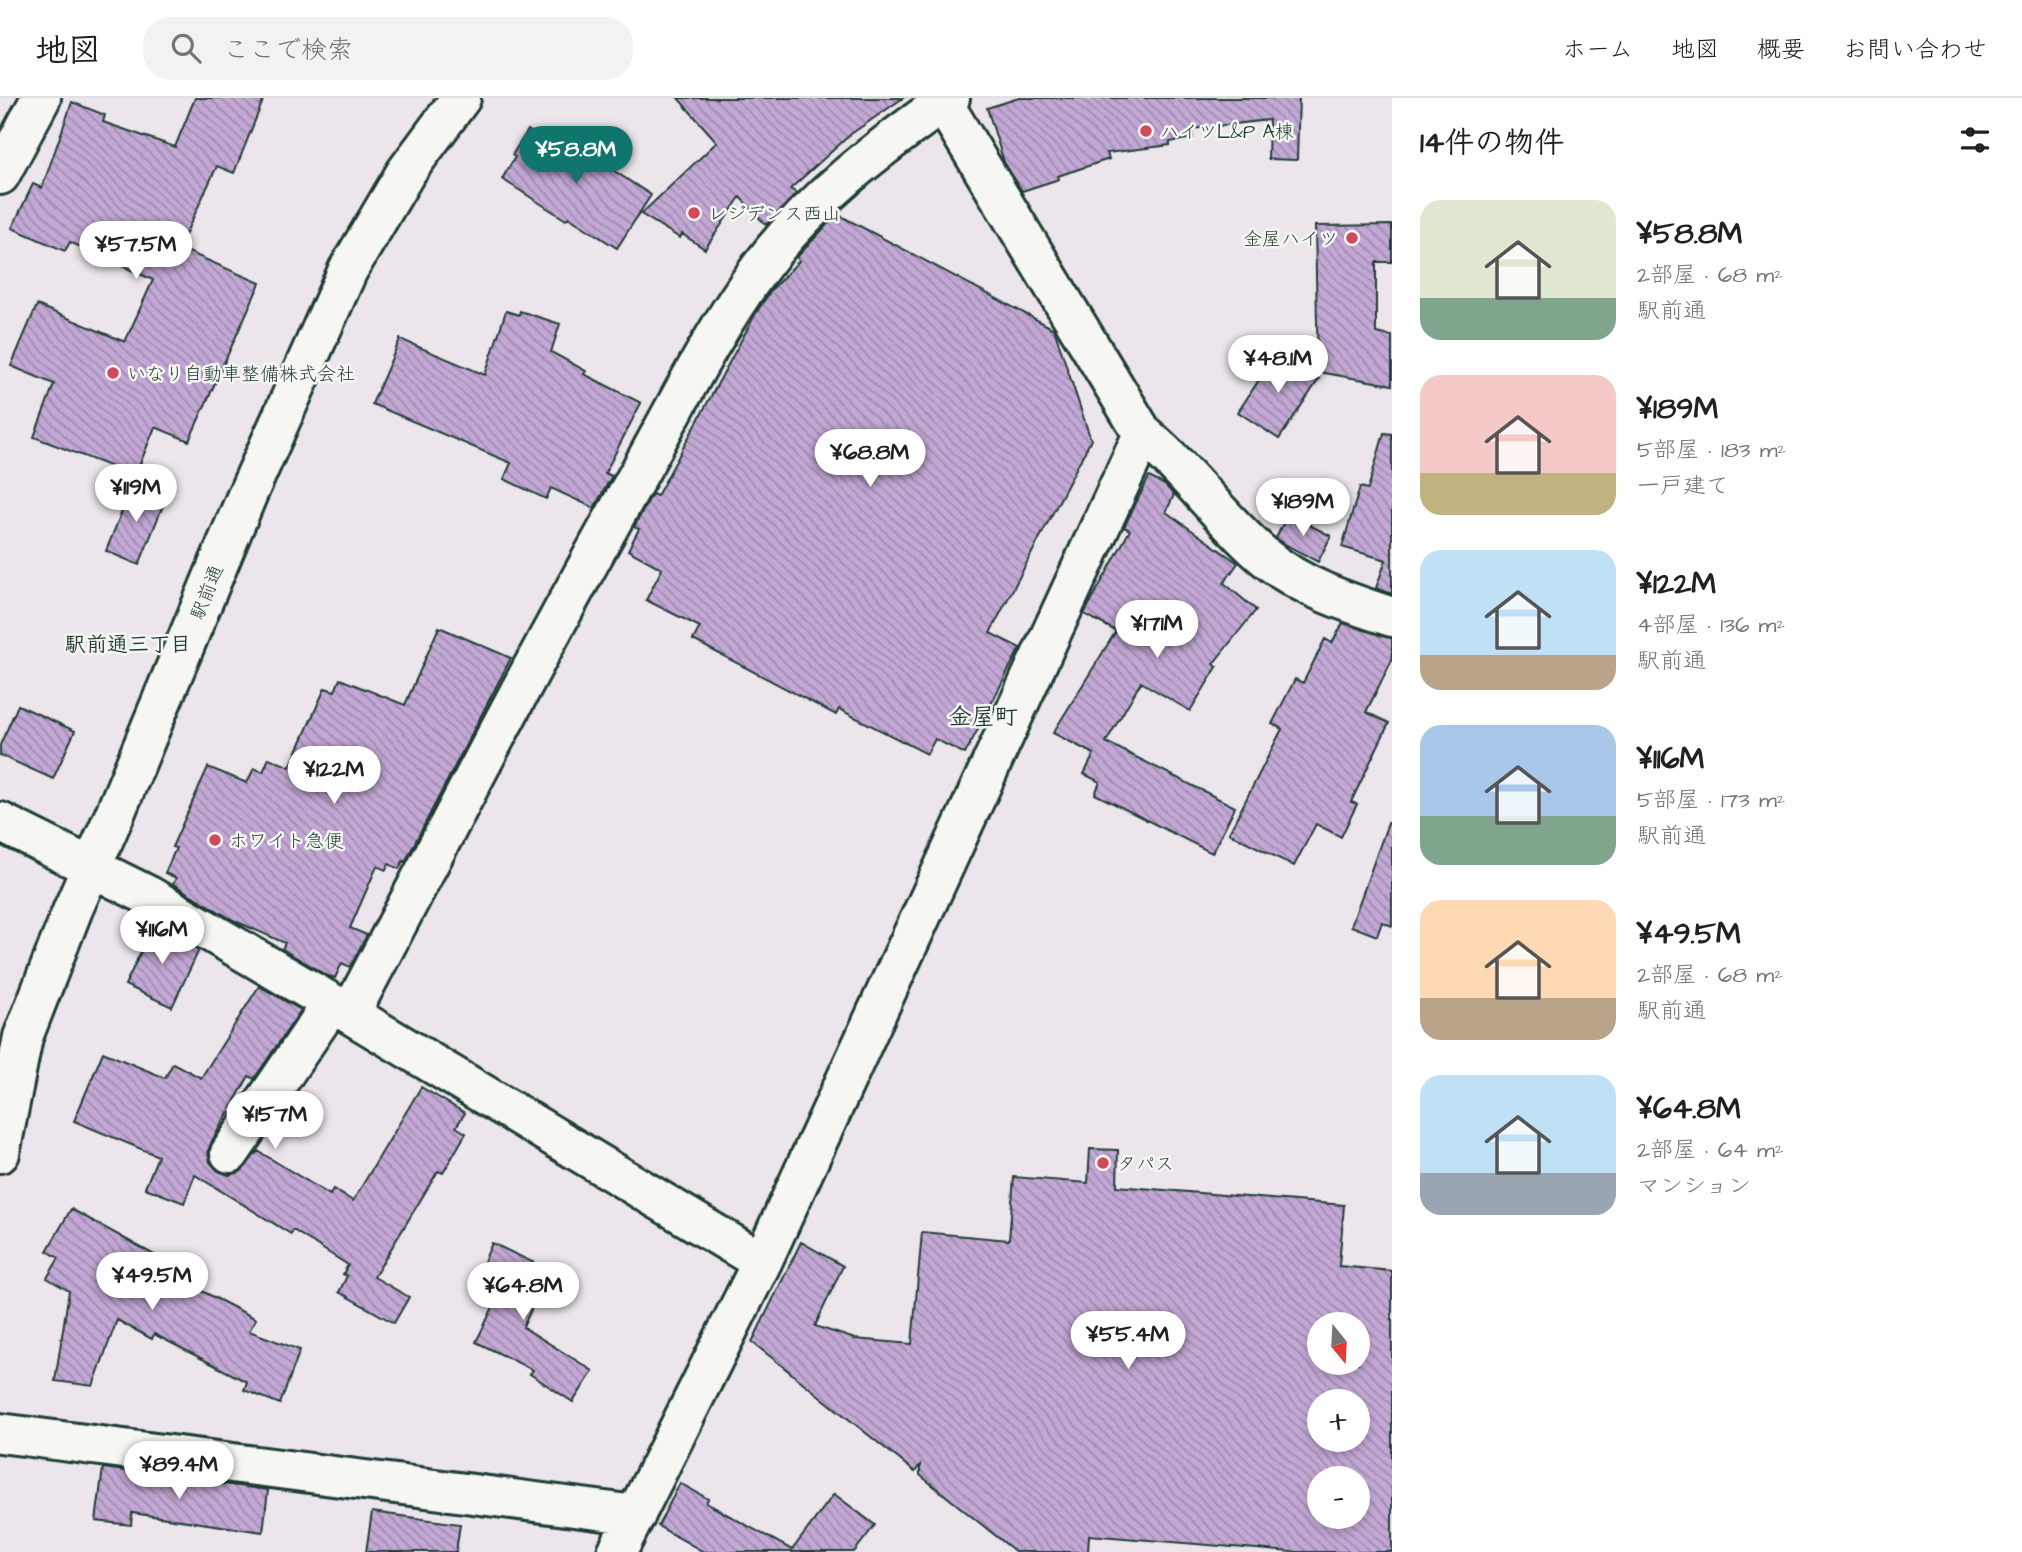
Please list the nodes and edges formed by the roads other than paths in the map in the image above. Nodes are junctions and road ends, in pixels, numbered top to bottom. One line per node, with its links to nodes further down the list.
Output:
1 (41, 98): 4 (street)
2 (460, 98): 8 (street, 駅前通)
3 (944, 100): 5 (street); 9 (street)
4 (0, 176)
5 (1143, 434): 6 (street); 12 (street)
6 (1392, 617)
7 (0, 822): 8 (street)
8 (92, 866): 9 (street); 10 (street, 駅前通)
9 (341, 1008): 11 (street); 12 (street)
10 (0, 1153)
11 (230, 1153)
12 (762, 1262): 14 (street)
13 (0, 1433): 14 (street)
14 (636, 1515): 15 (street)
15 (617, 1552)

